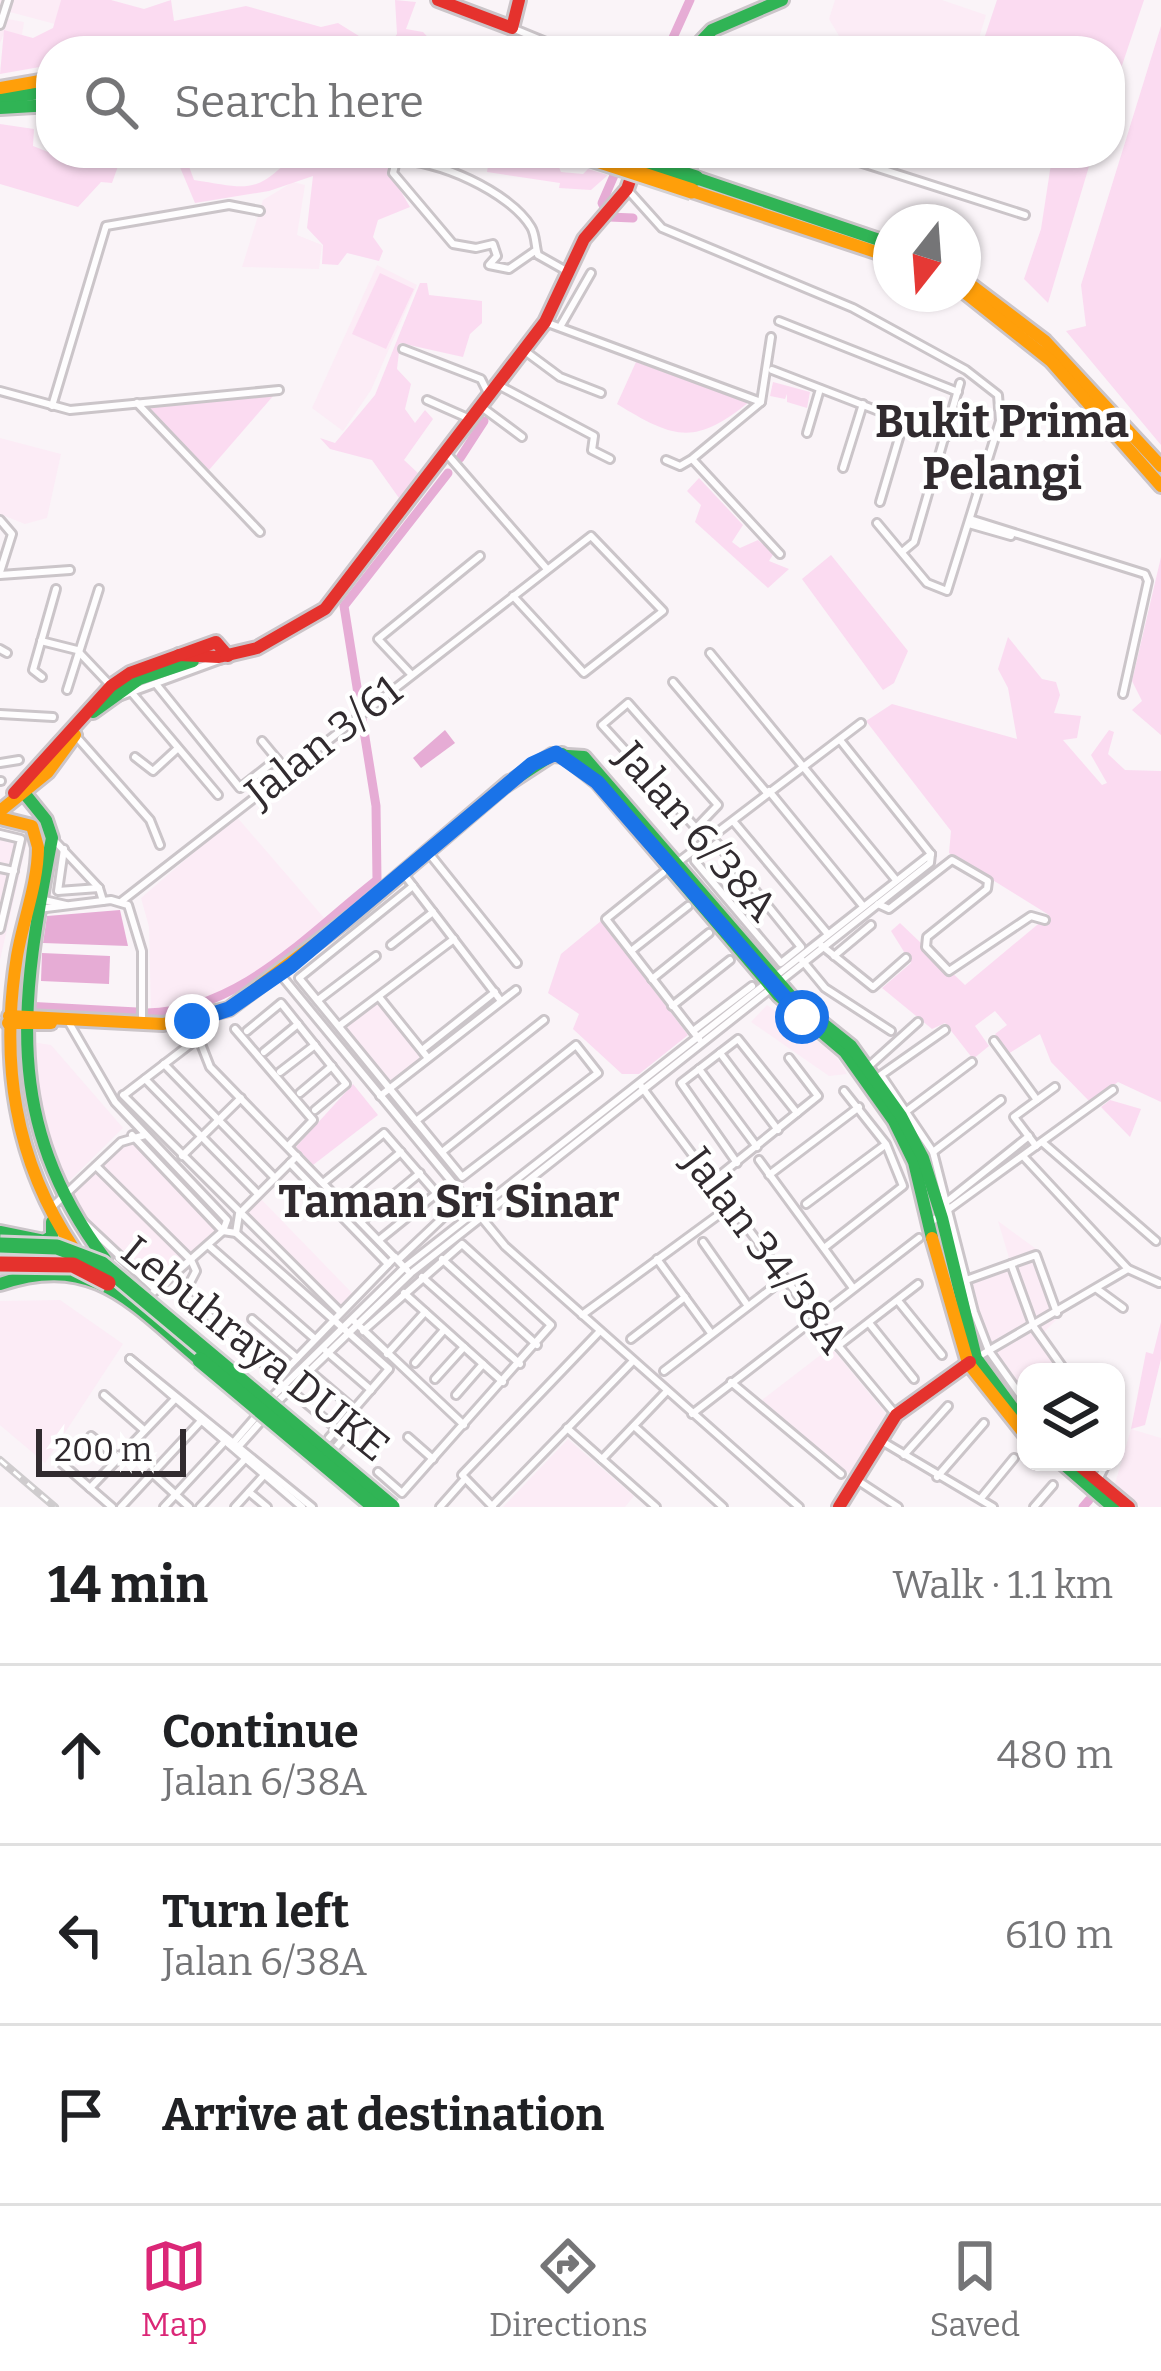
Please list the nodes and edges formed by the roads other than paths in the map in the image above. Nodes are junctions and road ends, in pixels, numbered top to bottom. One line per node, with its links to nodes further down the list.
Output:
1 (438, 0): 6 (main road)
2 (518, 0): 6 (main road)
3 (782, 0): 8 (main road)
4 (5, 1): 5 (street)
5 (0, 25)
6 (512, 28): 7 (street)
7 (531, 36)
8 (706, 36)
9 (36, 82): 10 (main road)
10 (0, 88)
11 (36, 93): 12 (main road)
12 (0, 98)
13 (36, 106): 14 (main road)
14 (0, 108)
15 (395, 168): 27 (street)
16 (429, 168): 27 (street)
17 (632, 168): 21 (main road, bridge)
18 (635, 168): 22 (main road)
19 (653, 168): 21 (main road, bridge)
20 (878, 168): 24 (street)
21 (694, 185): 25 (main road); 26 (main road)
22 (627, 189): 29 (main road); 62 (street)
23 (260, 211): 48 (street)
24 (1025, 215)
25 (873, 239)
26 (873, 250)
27 (535, 251): 29 (street)
28 (591, 273): 30 (street)
29 (568, 277): 30 (street); 34 (main road)
30 (584, 288): 34 (street)
31 (981, 290): 57 (main road)
32 (981, 305): 59 (main road)
33 (779, 321): 52 (street)
34 (553, 325): 37 (main road); 44 (street)
35 (771, 337): 44 (street)
36 (403, 349): 46 (street)
37 (524, 351): 42 (street); 46 (main road)
38 (772, 370): 40 (street)
39 (279, 389): 45 (street)
40 (820, 389): 47 (street); 50 (street)
41 (0, 391): 48 (street)
42 (601, 393)
43 (427, 400): 46 (street)
44 (760, 402): 55 (street)
45 (137, 403): 48 (street); 64 (street)
46 (487, 403): 51 (street); 53 (main road); 54 (street)
47 (862, 404): 49 (street); 58 (street)
48 (52, 406)
49 (904, 421): 52 (street); 60 (street)
50 (807, 433)
51 (523, 437)
52 (946, 437): 66 (street)
53 (447, 454): 70 (street); 78 (main road)
54 (610, 459)
55 (692, 459): 56 (street); 67 (street)
56 (666, 460)
57 (1161, 466)
58 (843, 468)
59 (1161, 486)
60 (880, 502)
61 (0, 520): 71 (street)
62 (969, 521): 65 (street); 66 (street); 87 (street)
63 (877, 523): 66 (street)
64 (260, 532)
65 (1011, 536)
66 (902, 553)
67 (779, 554)
68 (480, 556): 80 (street)
69 (70, 570): 71 (street)
70 (548, 570): 74 (street, Jalan 3/61); 74 (street, Jalan 3/61)
71 (0, 574)
72 (56, 589): 75 (street)
73 (99, 589): 76 (street)
74 (513, 596): 80 (street, Jalan 3/61)
75 (40, 641): 76 (street); 81 (street)
76 (76, 650): 84 (street); 85 (street)
77 (710, 653): 100 (street)
78 (227, 657): 79 (main road); 79 (main road)
79 (193, 660): 83 (street); 84 (main road); 88 (main road)
80 (410, 673): 101 (street, Jalan 3/61)
81 (42, 677)
82 (673, 682): 104 (street)
83 (156, 684): 86 (street); 97 (street)
84 (111, 686): 103 (main road)
85 (67, 690)
86 (132, 693): 88 (street); 95 (street)
87 (1123, 694)
88 (101, 704): 92 (main road)
89 (0, 715): 90 (street)
90 (53, 717)
91 (861, 723): 93 (street)
92 (75, 735): 102 (main road); 112 (street)
93 (840, 740): 100 (street); 114 (street)
94 (262, 741): 97 (street)
95 (176, 749): 96 (street); 105 (street)
96 (135, 757)
97 (277, 758): 101 (street)
98 (19, 760): 99 (street)
99 (0, 763)
100 (804, 764): 104 (street); 119 (street)
101 (286, 770): 121 (street, Jalan 3/61)
102 (48, 772): 103 (main road); 106 (main road)
103 (10, 789): 106 (main road); 109 (main road)
104 (768, 792): 108 (street); 126 (street)
105 (218, 794)
106 (40, 811): 111 (main road)
107 (710, 818): 107 (street); 110 (street)
108 (733, 820): 110 (street); 134 (street)
109 (2, 821): 117 (street); 130 (main road)
110 (721, 830): 115 (street)
111 (58, 844): 120 (street); 120 (street); 130 (main road)
112 (160, 845)
113 (428, 852): 115 (main road, Jalan 6/38A); 118 (main road, Jalan 6/38A); 144 (street)
114 (931, 854): 119 (street); 124 (street)
115 (671, 867): 138 (street); 147 (main road, Jalan 6/38A)
116 (0, 868): 117 (street)
117 (14, 871): 130 (street)
118 (408, 879): 129 (street); 145 (main road, Jalan 6/38A); 151 (street, Jalan 6/38A)
119 (896, 880): 124 (street)
120 (99, 888): 122 (street)
121 (136, 890): 123 (street, Jalan 3/61); 128 (street)
122 (103, 901): 123 (street); 125 (street)
123 (122, 901): 128 (street)
124 (876, 901): 126 (street); 131 (street); 136 (street)
125 (76, 906): 130 (street); 130 (street)
126 (863, 906): 134 (street)
127 (688, 907): 138 (street)
128 (131, 909): 159 (street)
129 (433, 912): 135 (street); 137 (street)
130 (22, 915): 156 (main road); 156 (main road)
131 (1045, 920)
132 (871, 925): 141 (street)
133 (709, 933): 146 (street)
134 (827, 933): 136 (street)
135 (454, 939): 149 (street); 150 (street)
136 (820, 944): 139 (street); 141 (street)
137 (391, 945)
138 (631, 952): 146 (street)
139 (802, 954): 139 (street); 147 (street); 163 (street)
140 (376, 956): 151 (street)
141 (833, 956): 142 (street)
142 (906, 958)
143 (730, 960): 153 (street)
144 (517, 963)
145 (280, 974): 155 (main road, Jalan 6/38A); 175 (street)
146 (652, 979): 153 (street)
147 (769, 982): 166 (street); 166 (street); 181 (main road, Jalan 6/38A)
148 (516, 989): 152 (street)
149 (495, 992): 152 (street); 170 (street)
150 (379, 997): 161 (street); 170 (street)
151 (318, 1000): 161 (street)
152 (501, 1001): 173 (street)
153 (672, 1006): 166 (street)
154 (544, 1020): 201 (street)
155 (192, 1021): 159 (main road, Jalan 6/38A); 167 (street)
156 (14, 1022): 157 (main road, Jalan 6/38A); 233 (main road)
157 (70, 1022): 159 (main road, Jalan 6/38A); 194 (street)
158 (918, 1022): 181 (street)
159 (142, 1024)
160 (298, 1024): 165 (street); 169 (street); 171 (street)
161 (339, 1026): 185 (street)
162 (235, 1029): 210 (street)
163 (891, 1030)
164 (945, 1030): 181 (street)
165 (247, 1031)
166 (697, 1036): 183 (street)
167 (197, 1039): 177 (street); 191 (street)
168 (994, 1041): 193 (street)
169 (315, 1045): 178 (street); 180 (street)
170 (422, 1050): 173 (street)
171 (264, 1052)
172 (720, 1053): 179 (street); 198 (street); 202 (street)
173 (428, 1058): 185 (street)
174 (789, 1058): 198 (street)
175 (350, 1060): 178 (street); 190 (street)
176 (972, 1062): 197 (street)
177 (164, 1064): 182 (street); 200 (street)
178 (334, 1068): 188 (street); 196 (street)
179 (699, 1070): 211 (street); 219 (street)
180 (280, 1072)
181 (869, 1073): 197 (street); 237 (main road, Jalan 6/38A)
182 (145, 1078): 189 (street); 205 (street)
183 (641, 1085): 225 (street, Jalan 34/38A); 235 (street)
184 (1055, 1087): 193 (street)
185 (390, 1088): 190 (street); 201 (street)
186 (1113, 1090): 209 (street)
187 (844, 1091): 195 (street)
188 (300, 1093)
189 (123, 1096): 194 (street); 215 (street)
190 (380, 1096): 235 (street)
191 (241, 1098): 200 (street); 210 (street)
192 (1001, 1100): 214 (street)
193 (1037, 1100): 206 (street)
194 (115, 1102): 199 (street)
195 (859, 1107): 208 (street); 223 (street)
196 (315, 1110)
197 (908, 1111): 214 (street)
198 (797, 1113): 202 (street)
199 (129, 1119): 203 (street); 207 (street)
200 (219, 1119): 205 (street); 224 (street)
201 (416, 1120): 213 (street)
202 (778, 1130): 211 (street)
203 (145, 1135): 204 (street); 236 (street)
204 (132, 1136): 207 (street); 239 (street)
205 (201, 1136): 215 (street); 228 (street)
206 (1029, 1136): 209 (street); 229 (street)
207 (121, 1142): 221 (street)
208 (886, 1144): 231 (street); 250 (street)
209 (1039, 1144): 217 (street); 245 (street)
210 (288, 1146): 216 (street)
211 (758, 1147): 219 (street)
212 (401, 1152): 222 (street); 226 (street); 230 (street)
213 (442, 1152): 213 (street)
214 (933, 1152): 229 (street)
215 (182, 1156): 234 (street)
216 (297, 1156): 220 (street); 226 (street)
217 (1023, 1156): 237 (street); 258 (street)
218 (759, 1160): 223 (street)
219 (737, 1162): 225 (street)
220 (290, 1163): 224 (street); 254 (street)
221 (96, 1166): 233 (street); 253 (street)
222 (420, 1173): 227 (street); 238 (street)
223 (769, 1175): 250 (street)
224 (275, 1178): 228 (street)
225 (713, 1180): 232 (street, Jalan 34/38A)
226 (323, 1183): 230 (street)
227 (437, 1193): 244 (street); 254 (street)
228 (258, 1195): 234 (street)
229 (949, 1200): 237 (street)
230 (341, 1202): 238 (street)
231 (806, 1204)
232 (732, 1205): 252 (street); 262 (street, Jalan 34/38A)
233 (55, 1209): 243 (main road); 261 (main road); 269 (main road)
234 (238, 1215): 236 (street); 241 (street); 277 (street)
235 (476, 1216): 259 (street); 278 (street)
236 (226, 1217): 239 (street)
237 (942, 1217): 263 (street); 297 (main road, Jalan 6/38A)
238 (361, 1222): 244 (street)
239 (223, 1231): 241 (street); 248 (street)
240 (0, 1233): 243 (main road); 249 (main road, bridge)
241 (236, 1233): 277 (street)
242 (919, 1238): 267 (street)
243 (36, 1239): 257 (main road)
244 (379, 1240): 254 (street)
245 (1156, 1241)
246 (703, 1242): 273 (street)
247 (0, 1245): 249 (main road, Lebuhraya DUKE, bridge)
248 (208, 1245): 253 (street); 289 (street)
249 (57, 1247): 358 (main road, Lebuhraya DUKE, bridge)
250 (824, 1248): 267 (street)
251 (442, 1258): 260 (street); 291 (street); 291 (street)
252 (657, 1259): 271 (street); 278 (street)
253 (191, 1260): 269 (street); 317 (street)
254 (393, 1260): 259 (street); 277 (street)
255 (0, 1264): 261 (main road, Lebuhraya DUKE, bridge)
256 (1011, 1264): 263 (street); 276 (street); 283 (street)
257 (31, 1266): 261 (main road); 264 (main road)
258 (1128, 1269): 265 (street); 268 (street)
259 (408, 1270): 281 (street); 284 (street)
260 (422, 1277): 270 (street); 303 (street)
261 (105, 1278): 264 (main road, bridge); 317 (main road); 368 (main road, Lebuhraya DUKE, bridge)
262 (785, 1278): 273 (street); 279 (street, Jalan 34/38A)
263 (969, 1280): 297 (street)
264 (0, 1281)
265 (1159, 1283)
266 (918, 1284): 272 (street)
267 (854, 1288): 279 (street)
268 (1096, 1289): 274 (street); 276 (street)
269 (152, 1294): 317 (main road)
270 (404, 1294): 275 (street); 285 (street)
271 (685, 1298): 288 (street); 290 (street)
272 (898, 1300): 282 (street); 296 (street)
273 (748, 1306): 288 (street)
274 (1123, 1308)
275 (425, 1312): 286 (street); 295 (street)
276 (1057, 1313): 283 (street)
277 (337, 1314): 284 (street); 289 (street)
278 (582, 1315): 287 (street)
279 (815, 1318): 292 (street, Jalan 34/38A); 310 (street)
280 (252, 1319): 298 (street)
281 (355, 1322): 284 (street); 285 (street)
282 (869, 1323): 292 (street); 308 (street)
283 (1034, 1327): 297 (street); 301 (street)
284 (344, 1329): 294 (street); 304 (street); 317 (street)
285 (363, 1330): 295 (street)
286 (444, 1330): 293 (street); 300 (street)
287 (600, 1331): 299 (street); 350 (street)
288 (711, 1334): 306 (street)
289 (315, 1339): 298 (street)
290 (631, 1339)
291 (537, 1345): 303 (street)
292 (838, 1346): 322 (street, Jalan 34/38A)
293 (464, 1347): 302 (street); 307 (street)
294 (326, 1351): 305 (street); 311 (street)
295 (388, 1354): 304 (street)
296 (941, 1355)
297 (978, 1357): 313 (street); 320 (main road); 322 (main road); 324 (main road)
298 (297, 1358): 317 (street)
299 (633, 1360): 312 (street); 329 (street)
300 (415, 1363)
301 (1060, 1363)
302 (483, 1364): 309 (street); 315 (street)
303 (520, 1364): 309 (street)
304 (392, 1366): 311 (street); 326 (street)
305 (307, 1369): 317 (street); 319 (street)
306 (664, 1371)
307 (435, 1379)
308 (914, 1379)
309 (503, 1382): 326 (street)
310 (730, 1382): 321 (street); 347 (street)
311 (371, 1390): 319 (street)
312 (667, 1391): 321 (street); 327 (street)
313 (1017, 1394)
314 (104, 1395): 331 (street)
315 (456, 1395)
316 (176, 1397): 316 (street); 323 (street); 331 (street)
317 (274, 1399): 330 (street); 335 (street); 336 (main road); 368 (main road)
318 (948, 1406): 337 (street)
319 (354, 1409): 330 (street)
320 (1017, 1413)
321 (692, 1414): 354 (street)
322 (896, 1415): 334 (main road)
323 (203, 1419): 335 (street); 345 (street)
324 (1017, 1421)
325 (984, 1423): 348 (street)
326 (464, 1425): 341 (street)
327 (634, 1426): 342 (street); 373 (street)
328 (353, 1427): 336 (street)
329 (567, 1428): 342 (street); 370 (street)
330 (337, 1429): 336 (street)
331 (144, 1430): 339 (street)
332 (91, 1436): 339 (street)
333 (408, 1437): 341 (street)
334 (880, 1440): 337 (street); 347 (main road)
335 (232, 1441): 338 (street); 338 (street); 355 (street)
336 (330, 1446): 358 (main road)
337 (904, 1455): 348 (street)
338 (247, 1456): 346 (street); 363 (street)
339 (118, 1458): 352 (street)
340 (1015, 1458): 357 (street)
341 (433, 1459): 358 (street)
342 (602, 1459): 356 (street)
343 (59, 1461): 352 (street)
344 (378, 1472): 358 (street)
345 (152, 1473): 355 (street); 360 (street)
346 (266, 1473): 353 (street); 366 (street); 367 (street)
347 (849, 1477): 359 (main road); 376 (street)
348 (937, 1477): 357 (street)
349 (1104, 1479): 379 (main road)
350 (462, 1480): 369 (street); 370 (street)
351 (1053, 1485): 378 (street)
352 (91, 1488): 360 (street)
353 (249, 1492): 364 (street); 365 (street)
354 (783, 1494): 374 (street); 375 (street)
355 (176, 1495): 361 (street); 362 (street)
356 (644, 1496): 371 (street); 372 (street)
357 (982, 1498): 377 (street)
358 (397, 1502)
359 (843, 1504)
360 (116, 1507)
361 (164, 1507)
362 (189, 1507)
363 (200, 1507)
364 (236, 1507)
365 (267, 1507)
366 (302, 1507)
367 (312, 1507)
368 (374, 1507)
369 (440, 1507)
370 (492, 1507)
371 (633, 1507)
372 (656, 1507)
373 (723, 1507)
374 (776, 1507)
375 (803, 1507)
376 (898, 1507)
377 (994, 1507)
378 (1034, 1507)
379 (1129, 1507)

